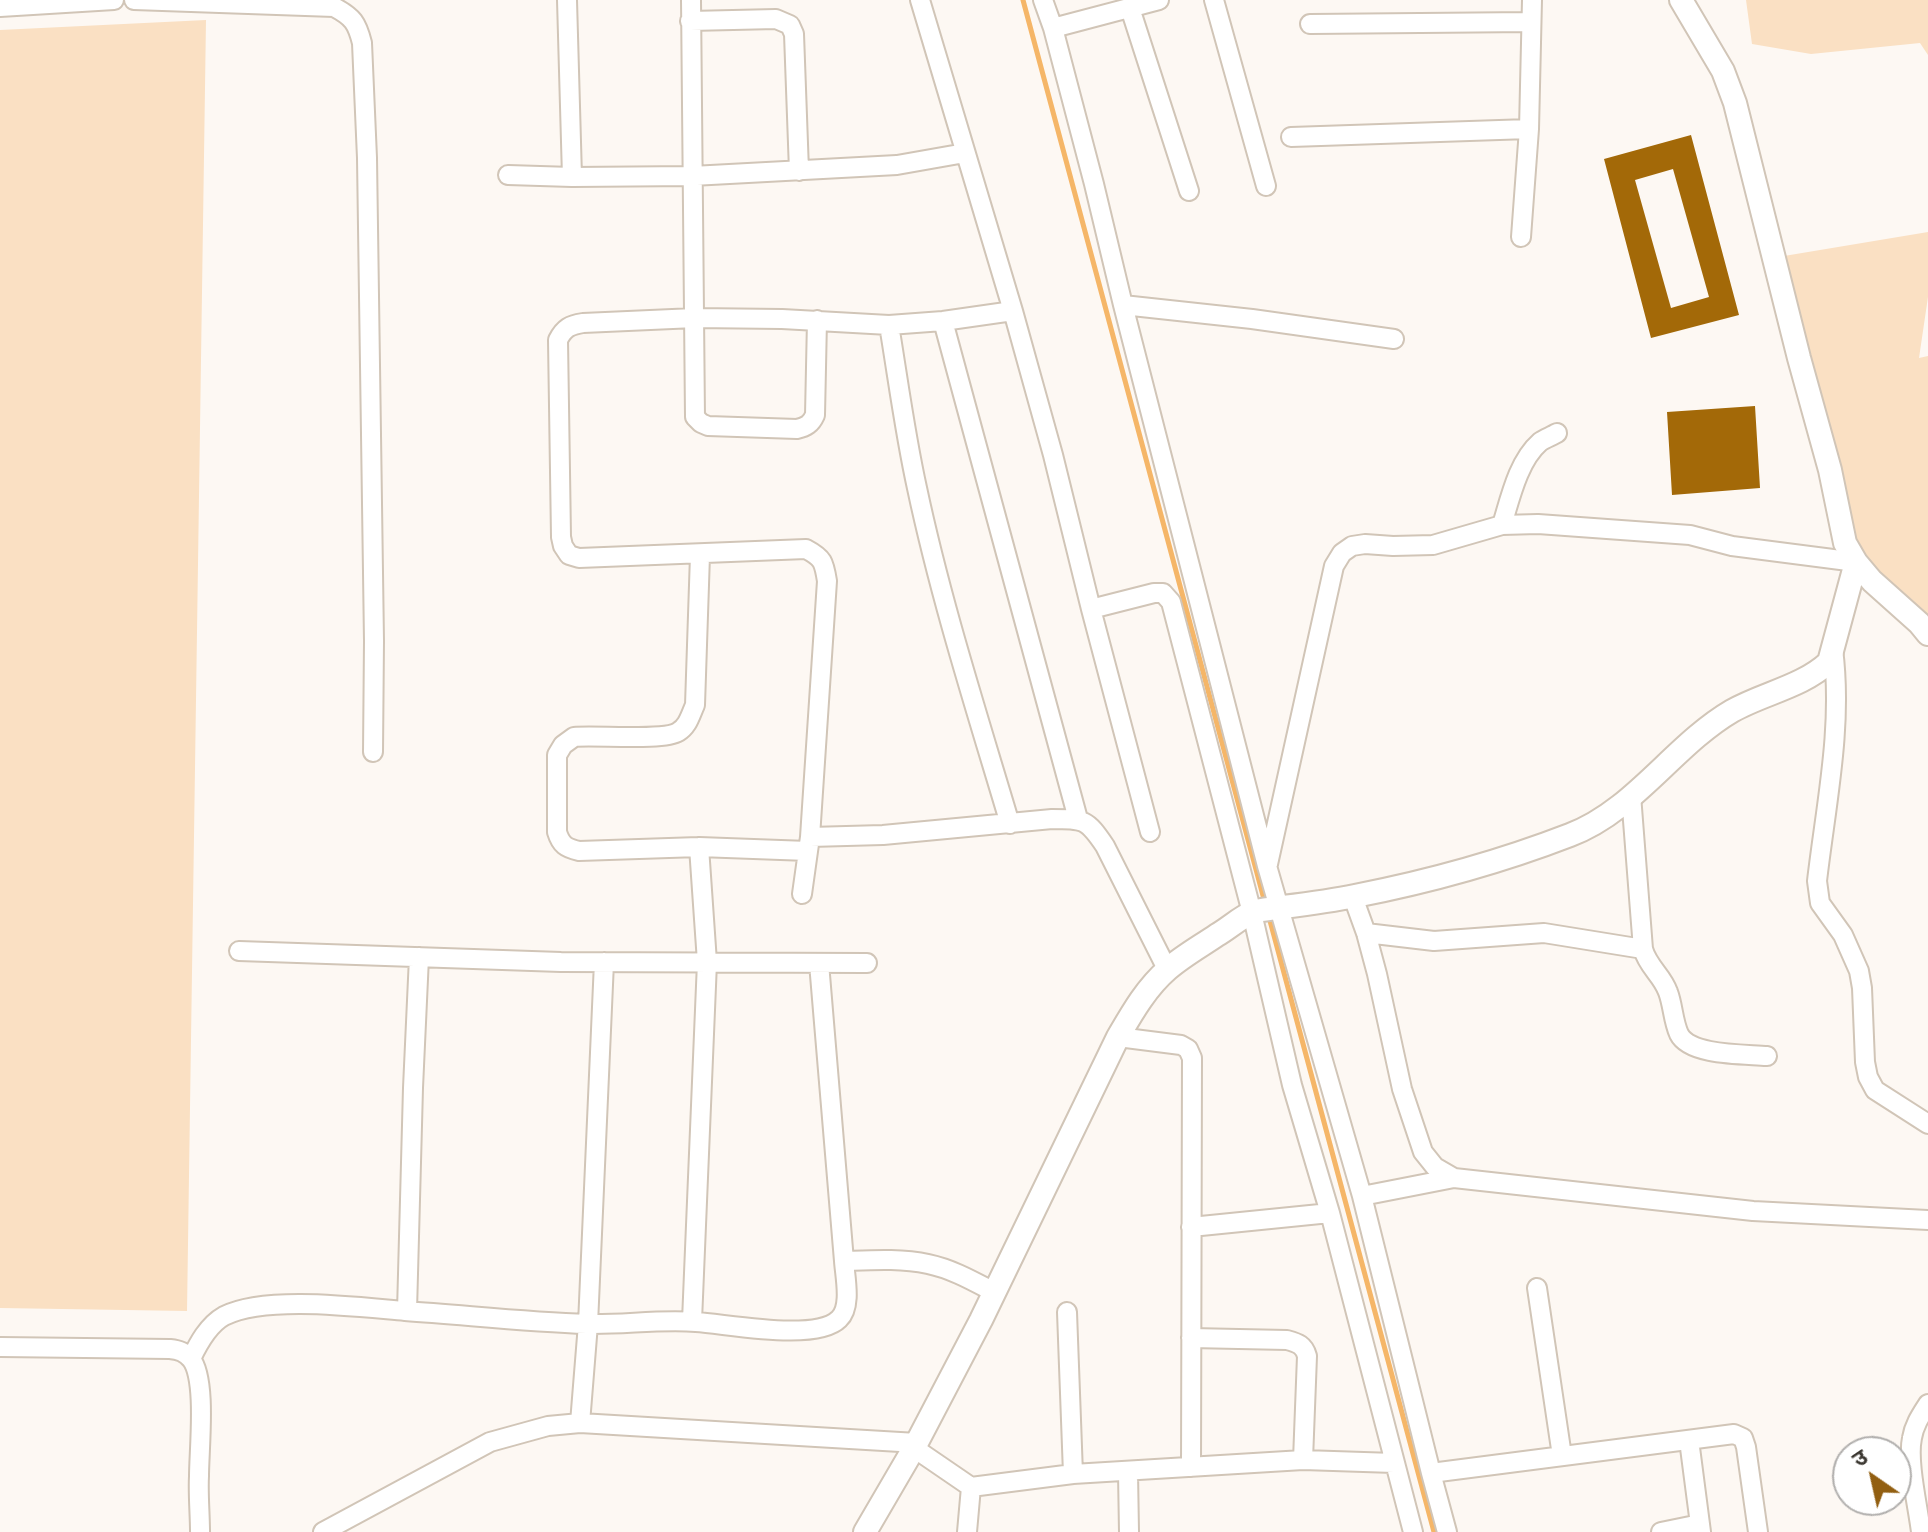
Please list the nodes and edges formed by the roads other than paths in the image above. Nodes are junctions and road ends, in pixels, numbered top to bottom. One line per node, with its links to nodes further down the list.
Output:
1 (114, 0): 11 (street)
2 (134, 0): 41 (street)
3 (567, 0): 23 (street)
4 (691, 0): 13 (street)
5 (920, 0): 19 (street)
6 (1043, 0): 16 (street)
7 (1159, 0): 12 (street)
8 (1214, 0): 24 (street)
9 (1532, 0): 14 (street)
10 (1681, 0): 37 (street)
11 (0, 7)
12 (1130, 8): 16 (street); 25 (street)
13 (690, 21): 20 (street); 22 (street)
14 (1530, 22): 15 (street); 17 (street)
15 (1310, 24)
16 (1053, 28): 27 (street)
17 (1529, 129): 18 (street); 26 (street)
18 (1291, 137)
19 (965, 153): 20 (street); 28 (street)
20 (799, 171): 22 (street)
21 (508, 175): 23 (street)
22 (692, 176): 23 (street); 29 (street)
23 (572, 177)
24 (1266, 186)
25 (1189, 191)
26 (1521, 237)
27 (1123, 305): 33 (street); 48 (street)
28 (1013, 311): 31 (street); 38 (street)
29 (695, 318): 30 (street); 30 (street); 36 (street)
30 (817, 320): 32 (street)
31 (943, 321): 32 (street); 43 (street)
32 (889, 325): 44 (street)
33 (1394, 339)
34 (1557, 433): 35 (street)
35 (1502, 525): 37 (street); 48 (street)
36 (700, 555): 46 (street); 47 (street)
37 (1856, 562): 39 (street); 40 (street)
38 (1091, 609): 45 (street); 51 (street)
39 (1928, 634)
40 (1833, 649): 42 (street); 63 (street)
41 (373, 752)
42 (1631, 795): 50 (street); 53 (street)
43 (1078, 819): 44 (street); 60 (street)
44 (1010, 824): 46 (street)
45 (1150, 832)
46 (809, 844): 47 (street); 49 (street)
47 (699, 847): 57 (street)
48 (1267, 866): 51 (street)
49 (802, 894)
50 (1353, 897): 51 (street); 52 (street)
51 (1266, 910): 60 (street); 65 (street); 66 (street)
52 (1366, 933): 53 (street); 64 (street)
53 (1643, 949): 62 (street)
54 (239, 951): 55 (street)
55 (419, 957): 56 (street); 72 (street)
56 (604, 962): 57 (street); 75 (street)
57 (707, 962): 58 (street); 74 (street)
58 (819, 963): 59 (street); 69 (street)
59 (867, 963)
60 (1167, 969): 61 (street)
61 (1118, 1037): 68 (street); 71 (street)
62 (1767, 1056)
63 (1928, 1124)
64 (1454, 1178): 65 (street); 67 (street)
65 (1362, 1196): 88 (street)
66 (1330, 1213): 68 (street); 85 (street)
67 (1928, 1220)
68 (1191, 1227): 76 (street)
69 (844, 1261): 71 (street); 74 (street)
70 (1537, 1288): 83 (street)
71 (994, 1292): 82 (street)
72 (407, 1311): 75 (street); 78 (street)
73 (1067, 1312): 89 (street)
74 (692, 1321): 75 (street)
75 (588, 1324): 80 (street)
76 (1191, 1338): 84 (street); 86 (street)
77 (0, 1347): 78 (street)
78 (191, 1359): 92 (street)
79 (1928, 1404): 101 (street)
80 (580, 1423): 82 (street); 93 (street)
81 (1689, 1440): 83 (street); 91 (street); 100 (street)
82 (916, 1445): 90 (street); 94 (street)
83 (1562, 1456): 88 (street)
84 (1303, 1460): 85 (street); 86 (street)
85 (1394, 1463): 97 (street)
86 (1191, 1467): 87 (street)
87 (1128, 1472): 89 (street); 96 (street)
88 (1431, 1473): 98 (street)
89 (1073, 1474): 90 (street)
90 (971, 1487): 95 (street)
91 (1700, 1528): 99 (street)
92 (200, 1532)
93 (323, 1532)
94 (865, 1532)
95 (967, 1532)
96 (1129, 1532)
97 (1413, 1532)
98 (1447, 1532)
99 (1661, 1532)
100 (1758, 1532)
101 (1921, 1532)

